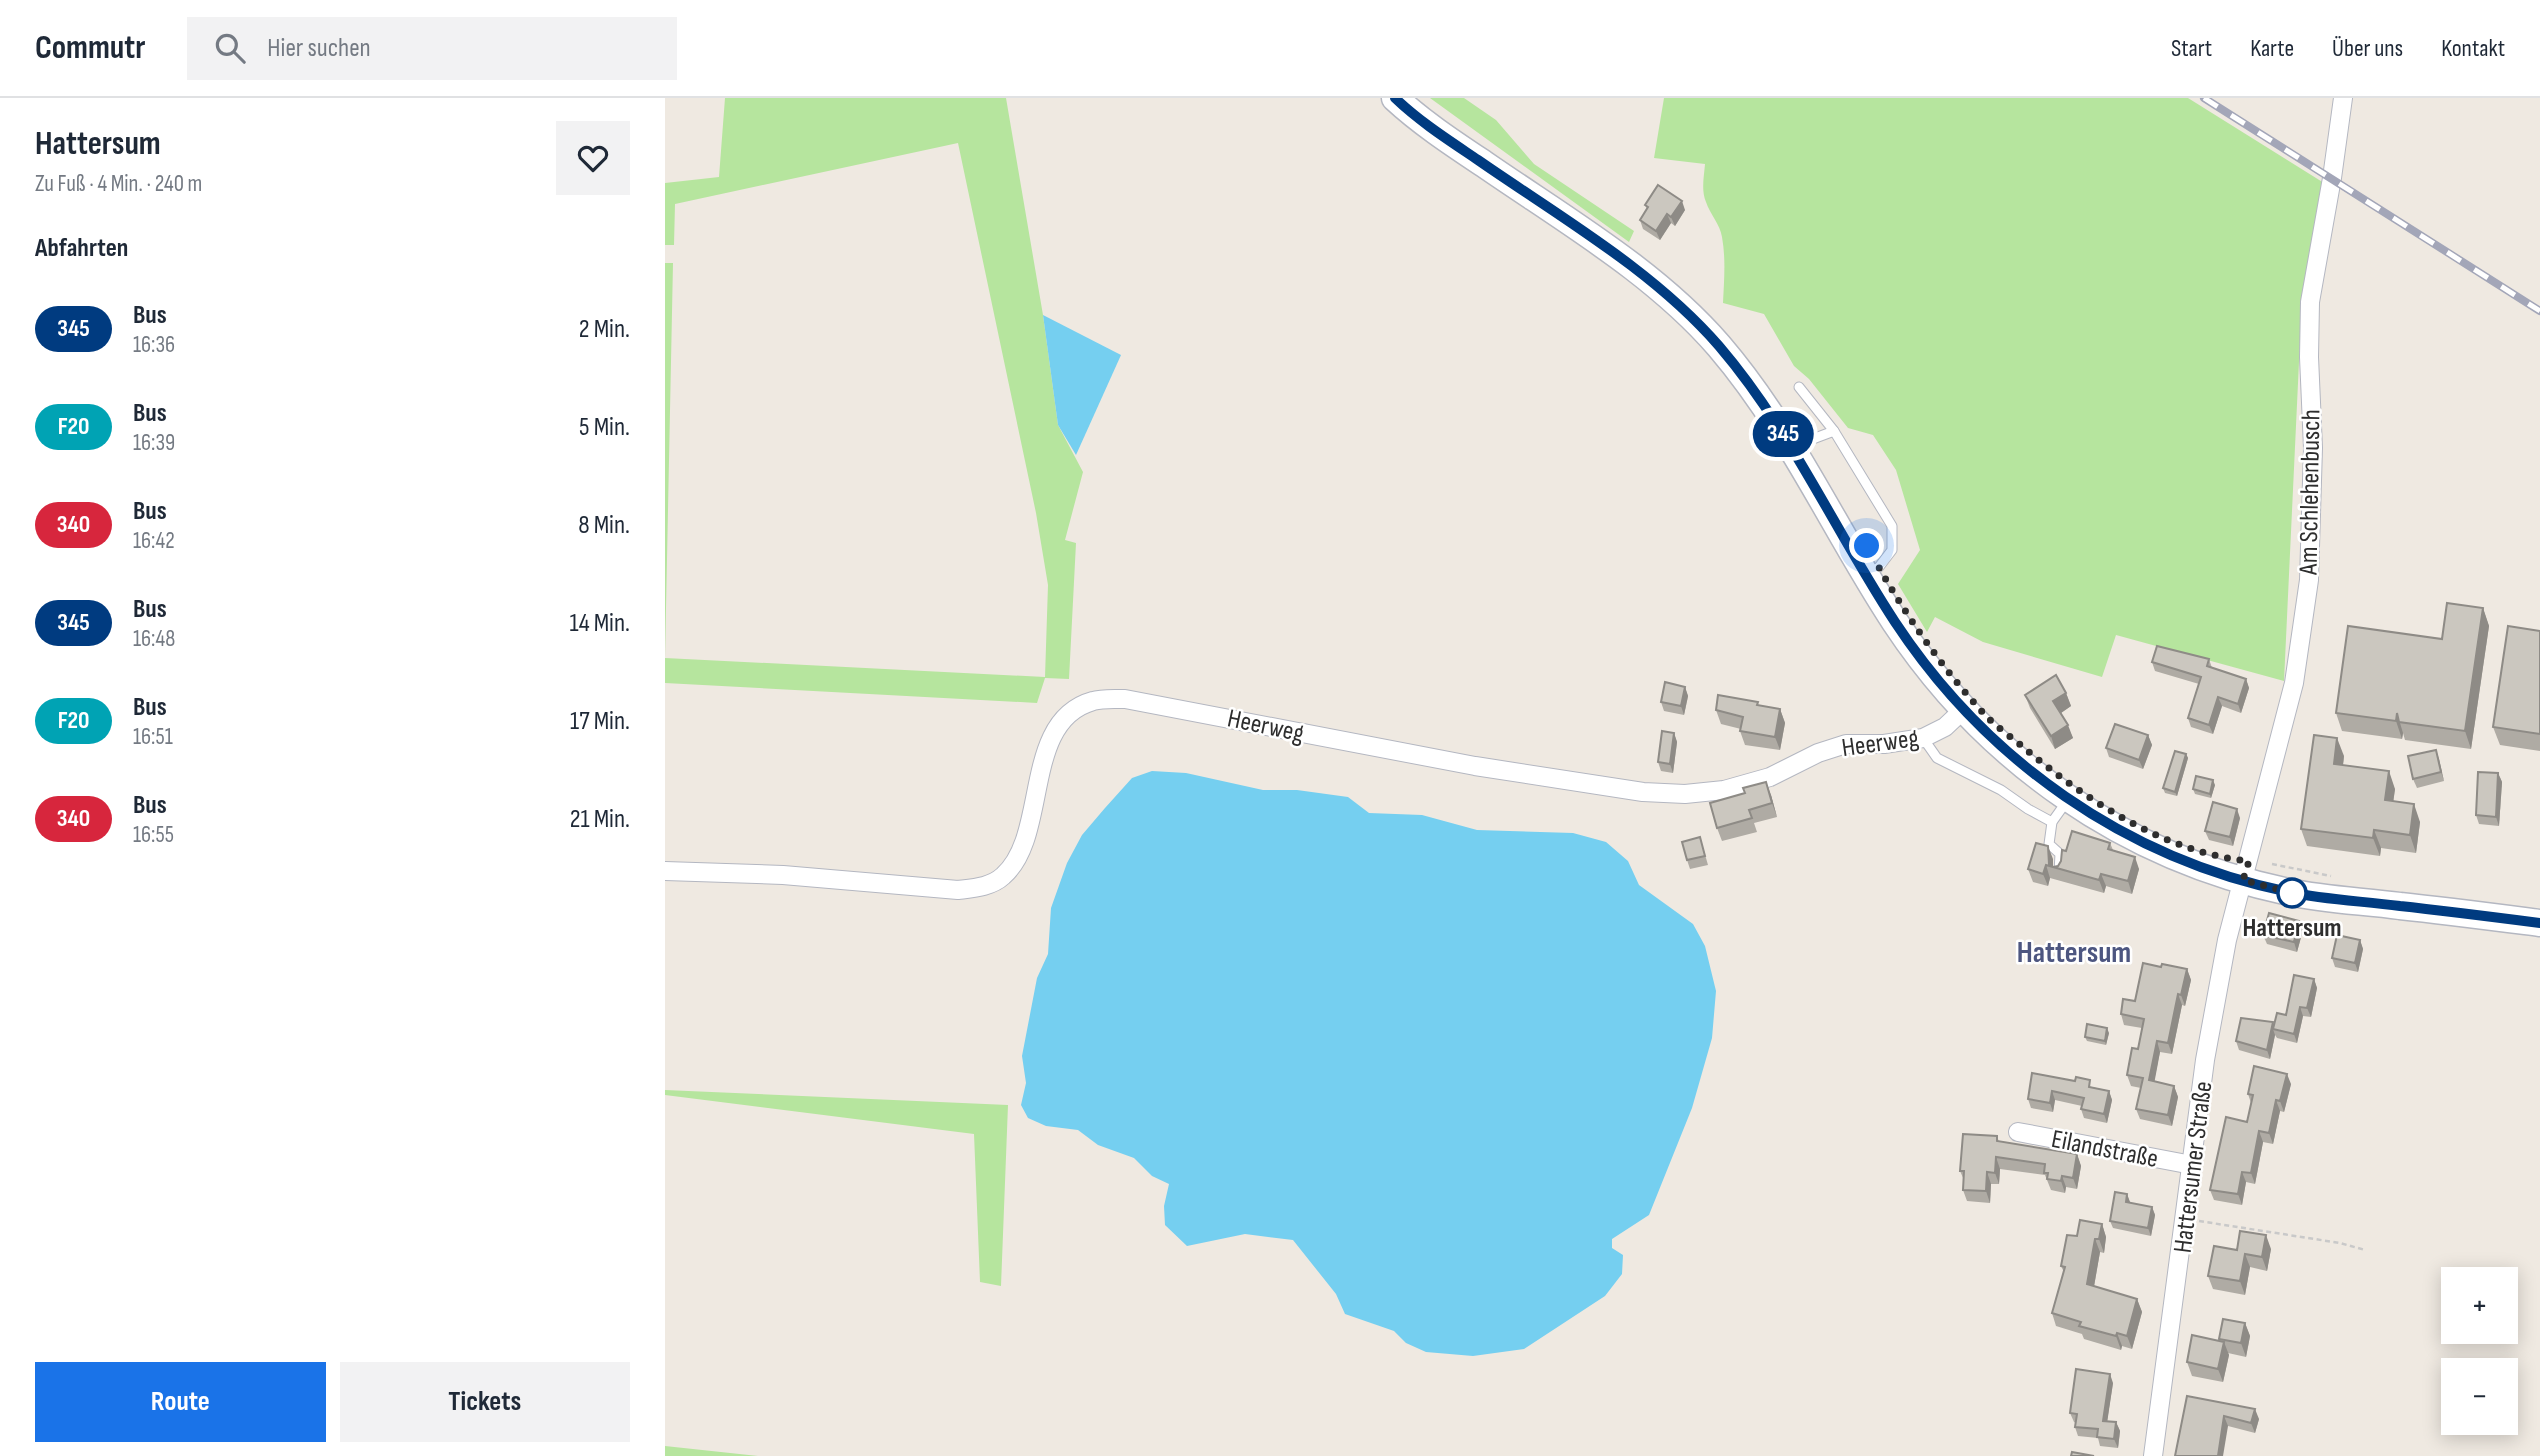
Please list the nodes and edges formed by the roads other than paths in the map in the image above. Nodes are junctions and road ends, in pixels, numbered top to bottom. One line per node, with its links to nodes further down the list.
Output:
1 (1395, 98): 5 (main road)
2 (2343, 98): 12 (street, Am Schlehenbusch)
3 (1798, 387): 4 (lane)
4 (1833, 431): 5 (lane); 6 (lane)
5 (1791, 447): 6 (main road)
6 (1866, 576): 7 (main road)
7 (1963, 710): 8 (street, Heerweg); 9 (main road)
8 (1923, 738): 10 (lane); 11 (street, Heerweg)
9 (2068, 799): 10 (lane); 12 (main road)
10 (2052, 822): 13 (lane)
11 (665, 871)
12 (2246, 871): 14 (main road); 16 (street, Hattersumer Straße)
13 (2059, 873)
14 (2540, 923)
15 (2018, 1132): 16 (street, Eilandstraße)
16 (2192, 1165): 17 (street, Hattersumer Straße)
17 (2153, 1456)

